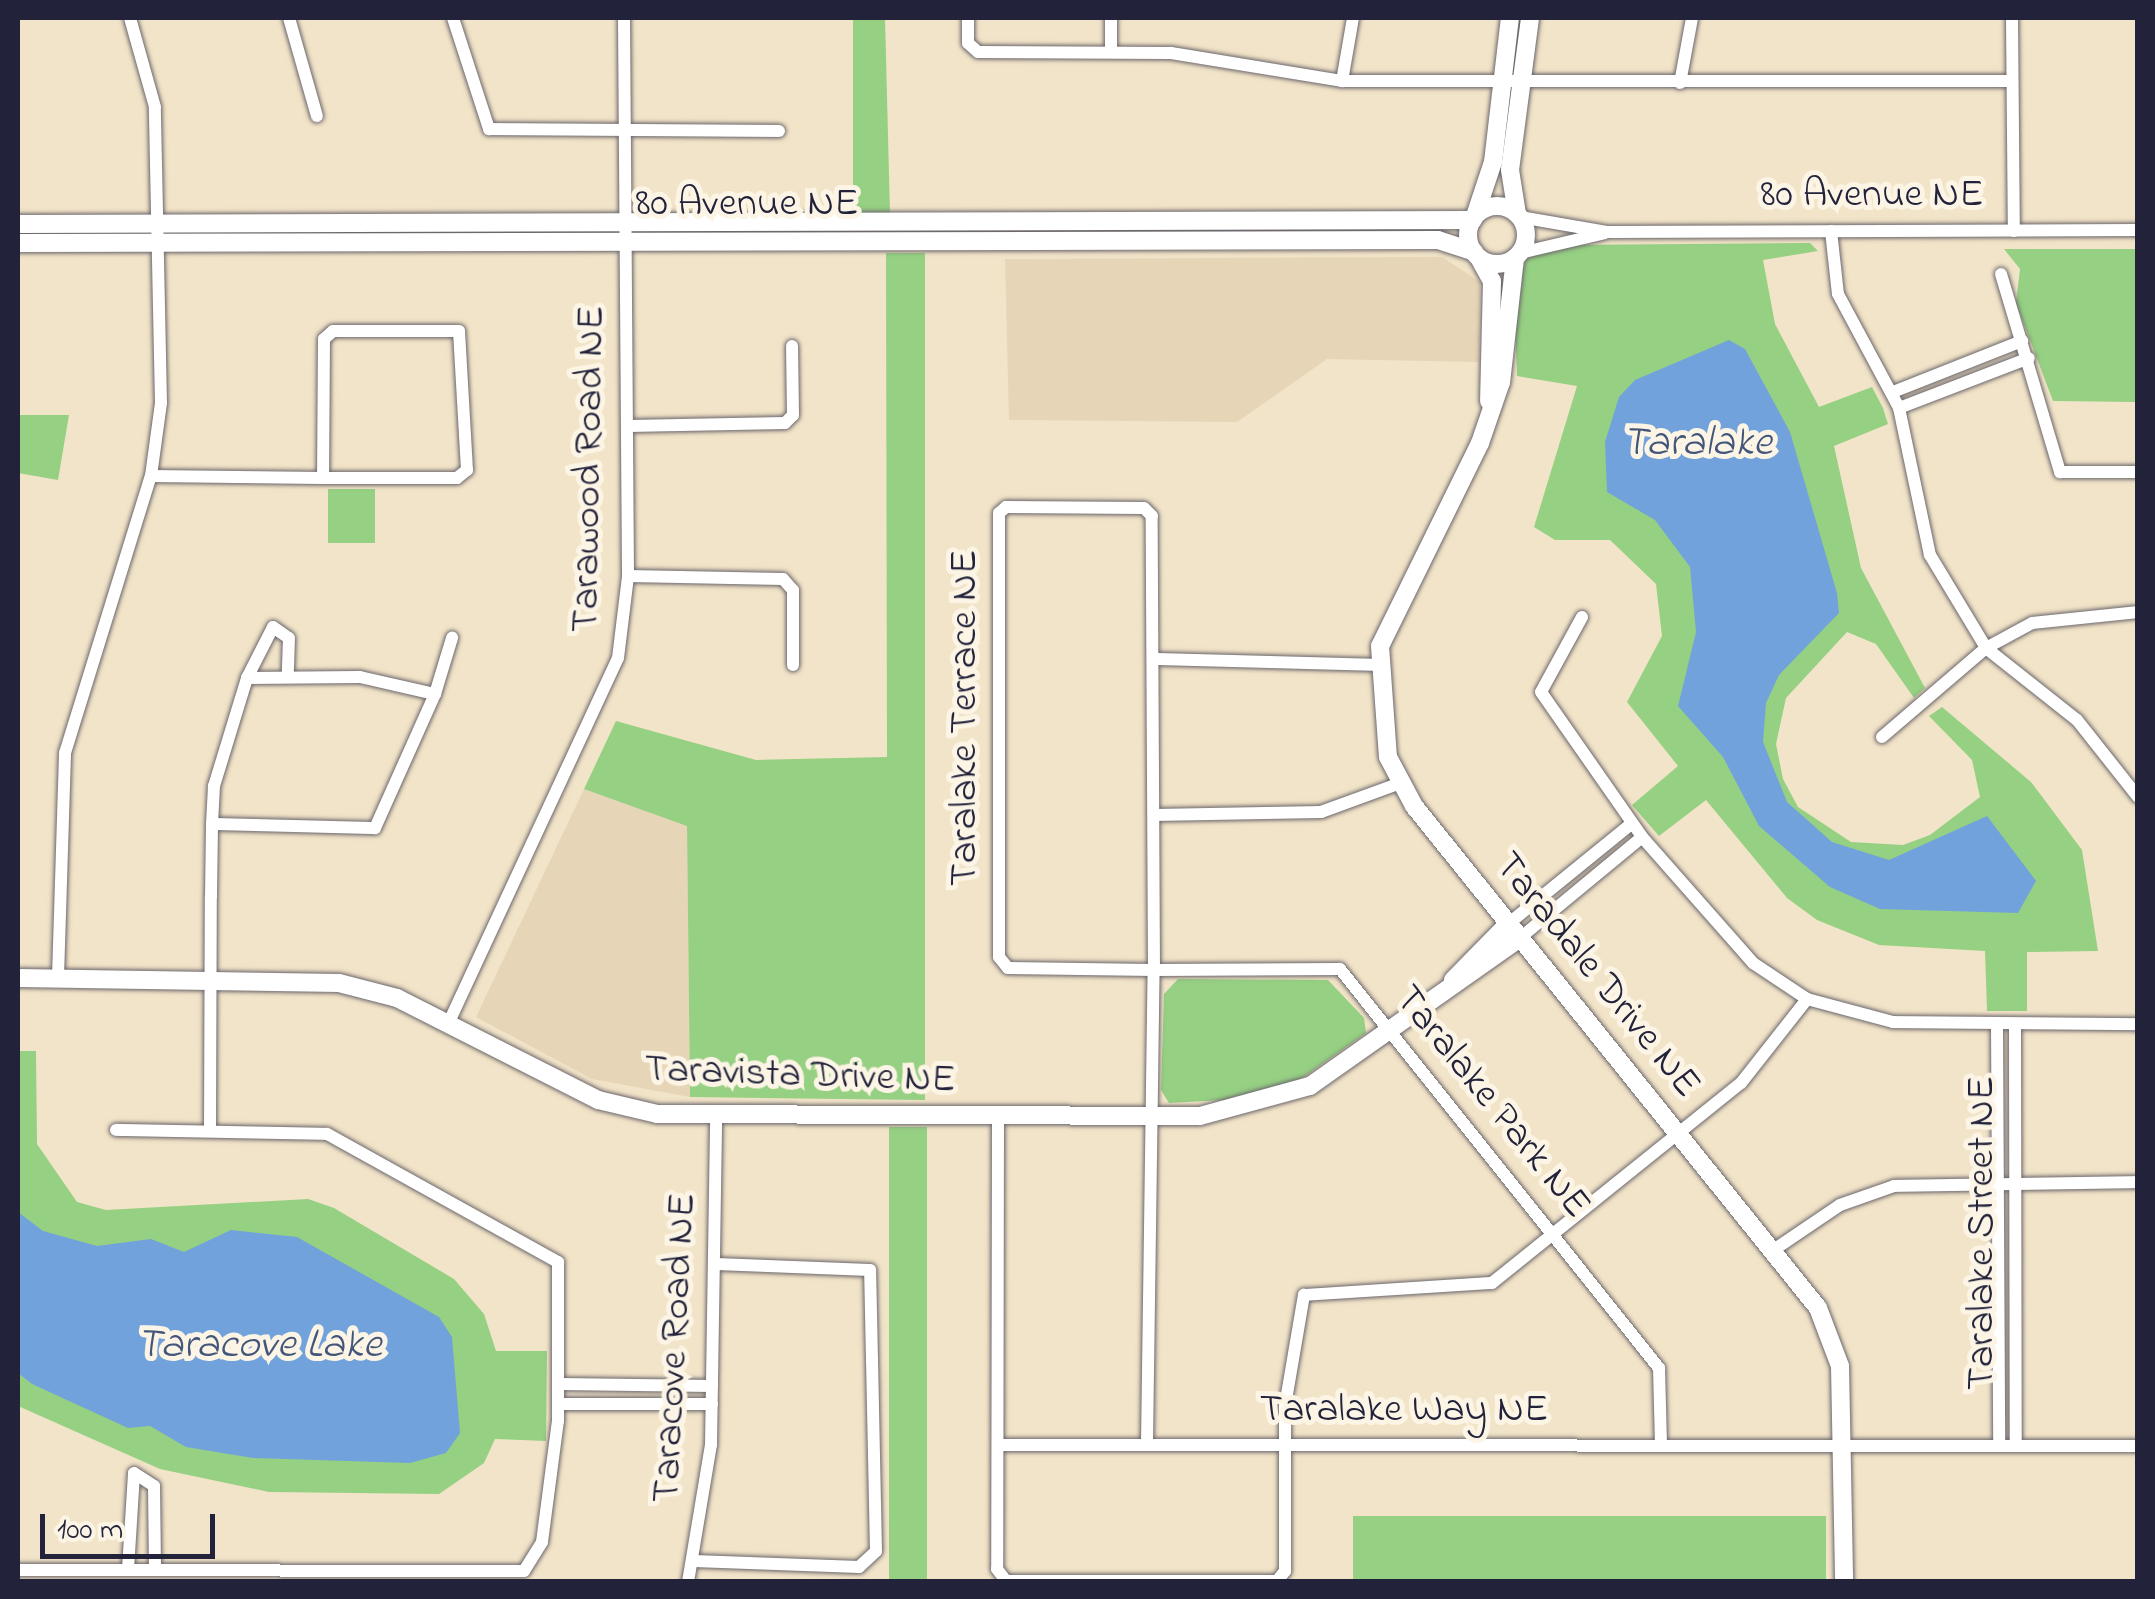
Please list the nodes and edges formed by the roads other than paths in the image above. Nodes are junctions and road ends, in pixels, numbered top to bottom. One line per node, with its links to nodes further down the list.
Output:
1 (130, 18): 29 (street)
2 (289, 18): 18 (street)
3 (453, 18): 19 (street)
4 (624, 18): 19 (street, Tarawood Road NE)
5 (968, 18): 12 (street)
6 (1111, 18): 12 (street)
7 (1354, 18): 15 (street)
8 (1510, 18): 13 (street)
9 (1530, 18): 16 (street, Taradale Drive NE)
10 (1692, 18): 17 (street)
11 (2012, 18): 14 (street)
12 (1111, 50): 15 (street)
13 (1496, 81): 15 (street); 16 (street); 22 (street)
14 (2011, 81): 17 (street); 27 (street)
15 (1342, 82)
16 (1516, 82): 17 (street); 21 (street, Taradale Drive NE)
17 (1680, 83)
18 (317, 116)
19 (624, 128): 20 (street); 25 (street, Tarawood Road NE)
20 (779, 131)
21 (1519, 216): 22 (street, 80 Avenue NE); 28 (street, 80 Avenue NE); 32 (street, Taradale Drive NE)
22 (1474, 218): 25 (street, 80 Avenue NE); 31 (street, Taradale Drive NE)
23 (18, 224): 29 (street, 80 Avenue NE)
24 (2138, 230): 27 (street, 80 Avenue NE)
25 (625, 231): 29 (street, 80 Avenue NE); 31 (street, 80 Avenue NE); 40 (street, Tarawood Road NE)
26 (1832, 231): 27 (street, 80 Avenue NE); 28 (street, 80 Avenue NE); 37 (street)
27 (2014, 231)
28 (1607, 232): 32 (street, 80 Avenue NE)
29 (163, 233): 30 (street, 80 Avenue NE); 42 (street)
30 (18, 242)
31 (1476, 255): 32 (street, 80 Avenue NE); 39 (street, Taradale Drive NE)
32 (1518, 255): 39 (street, Taradale Drive NE)
33 (2000, 274): 34 (street)
34 (2022, 341): 36 (street); 37 (street)
35 (792, 346): 40 (street)
36 (2029, 358): 38 (street); 41 (street)
37 (1893, 392): 38 (street)
38 (1899, 408): 48 (street)
39 (1489, 411): 50 (street, Taradale Drive NE)
40 (628, 426): 44 (street, Tarawood Road NE)
41 (2138, 472)
42 (151, 476): 43 (street); 66 (street)
43 (324, 478): 43 (street)
44 (628, 576): 51 (street); 70 (street, Tarawood Road NE)
45 (2138, 612): 48 (street)
46 (1582, 617): 62 (street)
47 (452, 638): 54 (street)
48 (1986, 648): 55 (street); 57 (street)
49 (1154, 659): 50 (street); 60 (street, Taralake Terrace NE); 65 (street, Taralake Terrace NE)
50 (1376, 665): 58 (street, Taradale Drive NE)
51 (793, 666)
52 (288, 672): 53 (street); 53 (street); 54 (street)
53 (247, 678): 61 (street)
54 (436, 694): 61 (street)
55 (1882, 737)
56 (2138, 762): 57 (street)
57 (2122, 771): 59 (street)
58 (1398, 784): 60 (street); 64 (street, Taradale Drive NE)
59 (2137, 796)
60 (1154, 815): 65 (street, Taralake Terrace NE)
61 (212, 824): 67 (street)
62 (1631, 824): 63 (street); 64 (street)
63 (1642, 837): 64 (street); 69 (street)
64 (1514, 931): 74 (street, Taravista Drive NE); 80 (street, Taradale Drive NE)
65 (1154, 970): 74 (street, Taralake Park NE); 75 (street, Taralake Terrace NE)
66 (58, 977): 67 (street, Taravista Drive NE); 68 (street, Taravista Drive NE)
67 (210, 977): 70 (street, Taravista Drive NE); 79 (street)
68 (18, 978)
69 (1807, 999): 71 (street); 80 (street)
70 (449, 1022): 76 (street, Taravista Drive NE)
71 (1997, 1024): 72 (street); 82 (street, Taralake Street NE)
72 (2015, 1024): 73 (street); 83 (street, Taralake Street NE)
73 (2138, 1024)
74 (1388, 1034): 75 (street, Taravista Drive NE); 84 (street, Taralake Park NE)
75 (1149, 1115): 77 (street, Taravista Drive NE); 97 (street, Taralake Terrace NE)
76 (716, 1116): 77 (street, Taravista Drive NE); 86 (street, Taracove Road NE)
77 (998, 1116): 96 (street)
78 (116, 1130): 79 (street)
79 (210, 1130): 87 (street)
80 (1680, 1134): 84 (street); 85 (street, Taradale Drive NE)
81 (2138, 1182): 83 (street)
82 (1999, 1183): 83 (street); 85 (street); 92 (street, Taralake Street NE)
83 (2015, 1183): 93 (street, Taralake Street NE)
84 (1555, 1232): 94 (street); 95 (street, Taralake Park NE)
85 (1775, 1249): 91 (street, Taradale Drive NE)
86 (716, 1264): 88 (street, Taracove Road NE); 99 (street)
87 (560, 1384): 88 (street); 89 (street)
88 (712, 1386): 90 (street, Taracove Road NE)
89 (559, 1404): 90 (street); 101 (street)
90 (712, 1404): 99 (street, Taracove Road NE)
91 (1844, 1442): 92 (street, Taralake Way NE); 95 (street, Taralake Way NE); 104 (street, Taradale Drive NE)
92 (1999, 1442): 93 (street, Taralake Way NE)
93 (2016, 1442): 98 (street, Taralake Way NE)
94 (1286, 1443): 95 (street, Taralake Way NE); 96 (street); 97 (street, Taralake Way NE)
95 (1661, 1443)
96 (999, 1444): 97 (street, Taralake Way NE)
97 (1147, 1444)
98 (2138, 1446)
99 (694, 1562): 103 (street, Taracove Road NE)
100 (128, 1569): 101 (street); 101 (street); 102 (street)
101 (155, 1569)
102 (18, 1570)
103 (688, 1582)
104 (1844, 1582)

